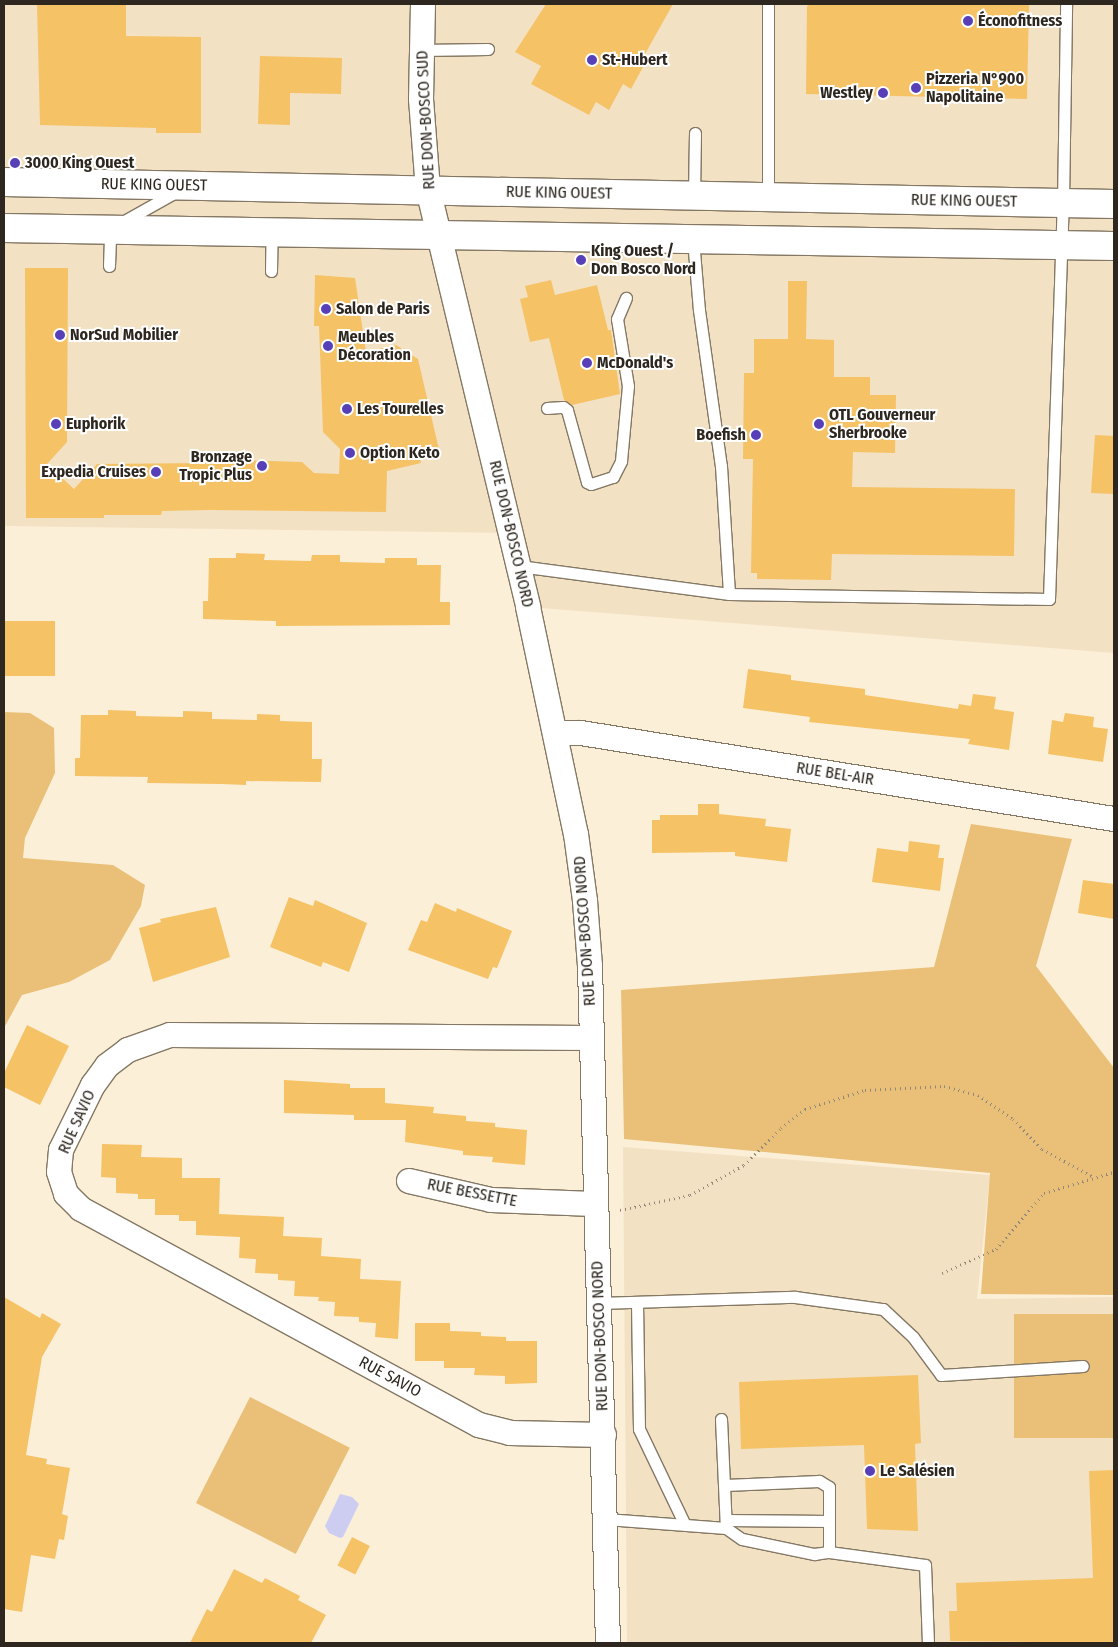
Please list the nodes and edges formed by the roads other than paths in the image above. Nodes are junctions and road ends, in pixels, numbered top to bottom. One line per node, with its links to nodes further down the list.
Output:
1 (422, 4): 5 (street, RUE DON-BOSCO SUD)
2 (768, 4): 11 (lane)
3 (1066, 4): 12 (lane)
4 (488, 49): 5 (lane)
5 (421, 50): 9 (street, RUE DON-BOSCO SUD)
6 (695, 133): 10 (lane)
7 (4, 182): 8 (main road, RUE KING OUEST)
8 (188, 185): 9 (main road, RUE KING OUEST); 15 (lane)
9 (428, 189): 10 (main road, RUE KING OUEST); 17 (street, RUE DON-BOSCO SUD)
10 (694, 196): 11 (main road, RUE KING OUEST)
11 (768, 197): 12 (main road, RUE KING OUEST)
12 (1063, 203): 13 (main road, RUE KING OUEST); 19 (lane)
13 (1114, 204)
14 (4, 228): 15 (main road)
15 (110, 229): 16 (main road); 21 (lane)
16 (272, 232): 17 (main road); 22 (lane)
17 (438, 235): 18 (main road); 25 (street, RUE DON-BOSCO NORD)
18 (694, 239): 19 (main road); 26 (lane)
19 (1062, 245): 20 (main road); 26 (lane)
20 (1114, 246)
21 (109, 266)
22 (271, 271)
23 (626, 298): 24 (lane)
24 (547, 408)
25 (518, 566): 26 (lane); 27 (street, RUE DON-BOSCO NORD)
26 (728, 594)
27 (555, 733): 28 (street, RUE BEL-AIR); 29 (street, RUE DON-BOSCO NORD)
28 (1114, 819)
29 (592, 1038): 31 (street, RUE DON-BOSCO NORD); 36 (street, RUE SAVIO)
30 (409, 1181): 31 (street, RUE BESSETTE)
31 (595, 1212): 32 (street, RUE DON-BOSCO NORD)
32 (599, 1302): 33 (lane); 36 (street, RUE DON-BOSCO NORD)
33 (637, 1302): 34 (lane); 41 (lane)
34 (1083, 1366)
35 (721, 1419): 37 (lane)
36 (604, 1435): 38 (street, RUE DON-BOSCO NORD)
37 (725, 1485): 39 (lane); 40 (lane)
38 (606, 1519): 41 (lane); 43 (street, RUE DON-BOSCO NORD)
39 (829, 1521): 40 (lane); 42 (lane)
40 (726, 1524): 41 (lane); 42 (lane)
41 (685, 1525)
42 (829, 1552): 44 (lane)
43 (608, 1643)
44 (928, 1643)

